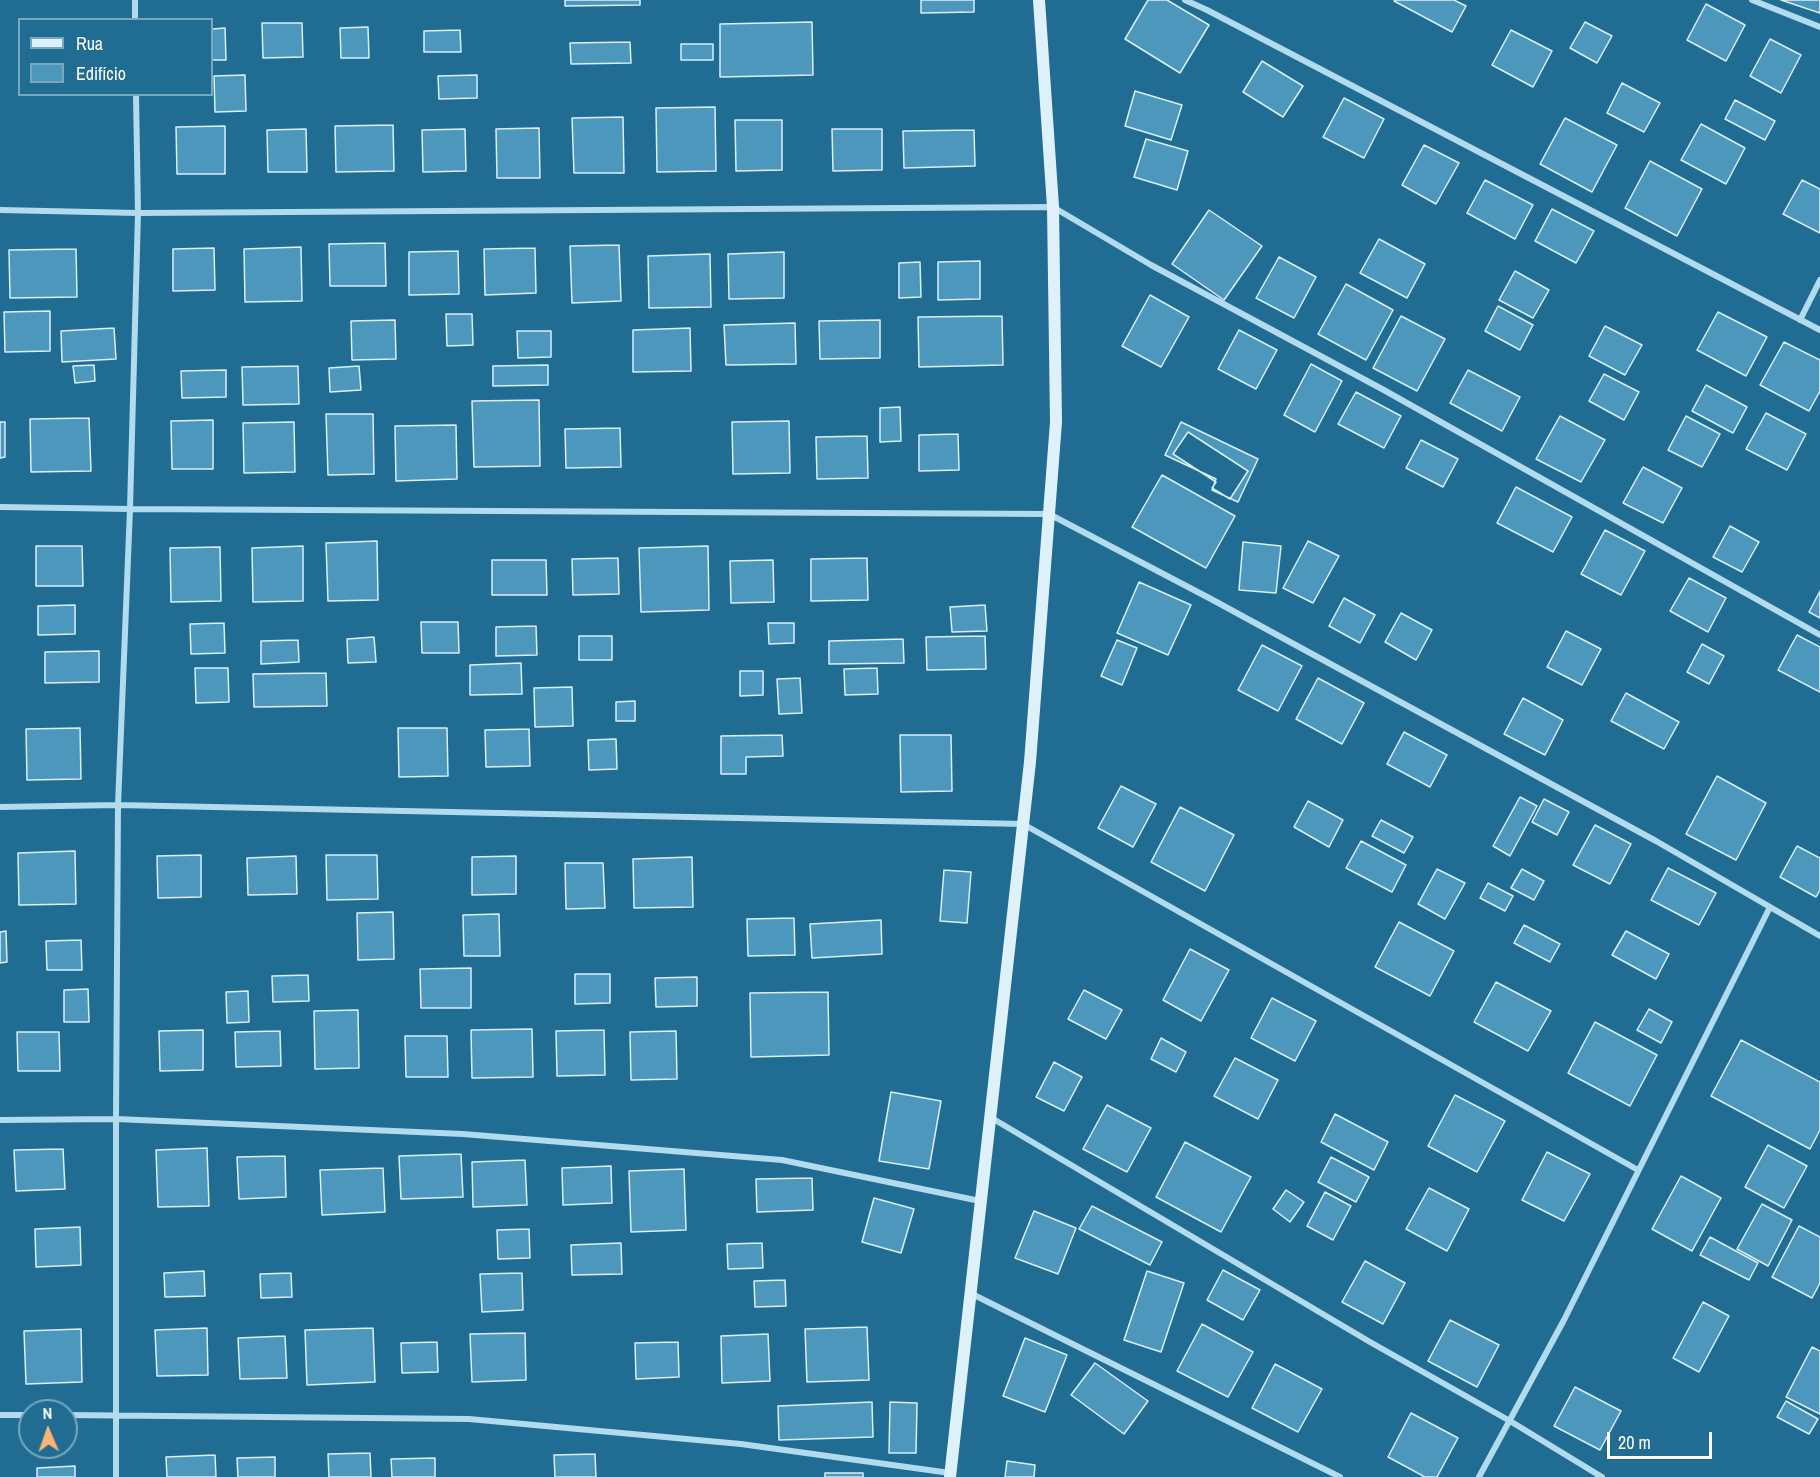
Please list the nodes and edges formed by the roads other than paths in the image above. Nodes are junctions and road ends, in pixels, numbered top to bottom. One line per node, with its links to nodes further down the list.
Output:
1 (135, 0): 5 (street)
2 (1039, 0): 8 (main road)
3 (1185, 0): 12 (street)
4 (1752, 0): 6 (street)
5 (135, 18)
6 (1820, 27)
7 (136, 96): 10 (street)
8 (1053, 207): 10 (street); 16 (main road); 17 (street)
9 (0, 210): 10 (street)
10 (138, 213): 15 (street)
11 (1820, 280): 12 (street)
12 (1800, 320): 13 (street)
13 (1820, 330)
14 (0, 507): 15 (street)
15 (130, 509): 16 (street); 18 (street)
16 (1049, 514): 20 (main road); 21 (street)
17 (1820, 635)
18 (118, 805): 19 (street); 20 (street); 24 (street)
19 (0, 807)
20 (1023, 824): 23 (main road); 26 (street)
21 (1770, 907): 22 (street); 26 (street)
22 (1820, 936)
23 (989, 1116): 27 (main road); 33 (street)
24 (116, 1119): 25 (street); 27 (street); 29 (street)
25 (0, 1120)
26 (1638, 1170): 33 (street)
27 (980, 1201): 28 (main road)
28 (970, 1292): 34 (main road); 36 (street)
29 (116, 1414): 32 (street); 34 (street); 35 (street)
30 (0, 1415): 31 (street)
31 (18, 1415)
32 (78, 1415)
33 (1510, 1421): 37 (street); 38 (street)
34 (950, 1475)
35 (116, 1477)
36 (1340, 1477)
37 (1479, 1477)
38 (1602, 1477)

